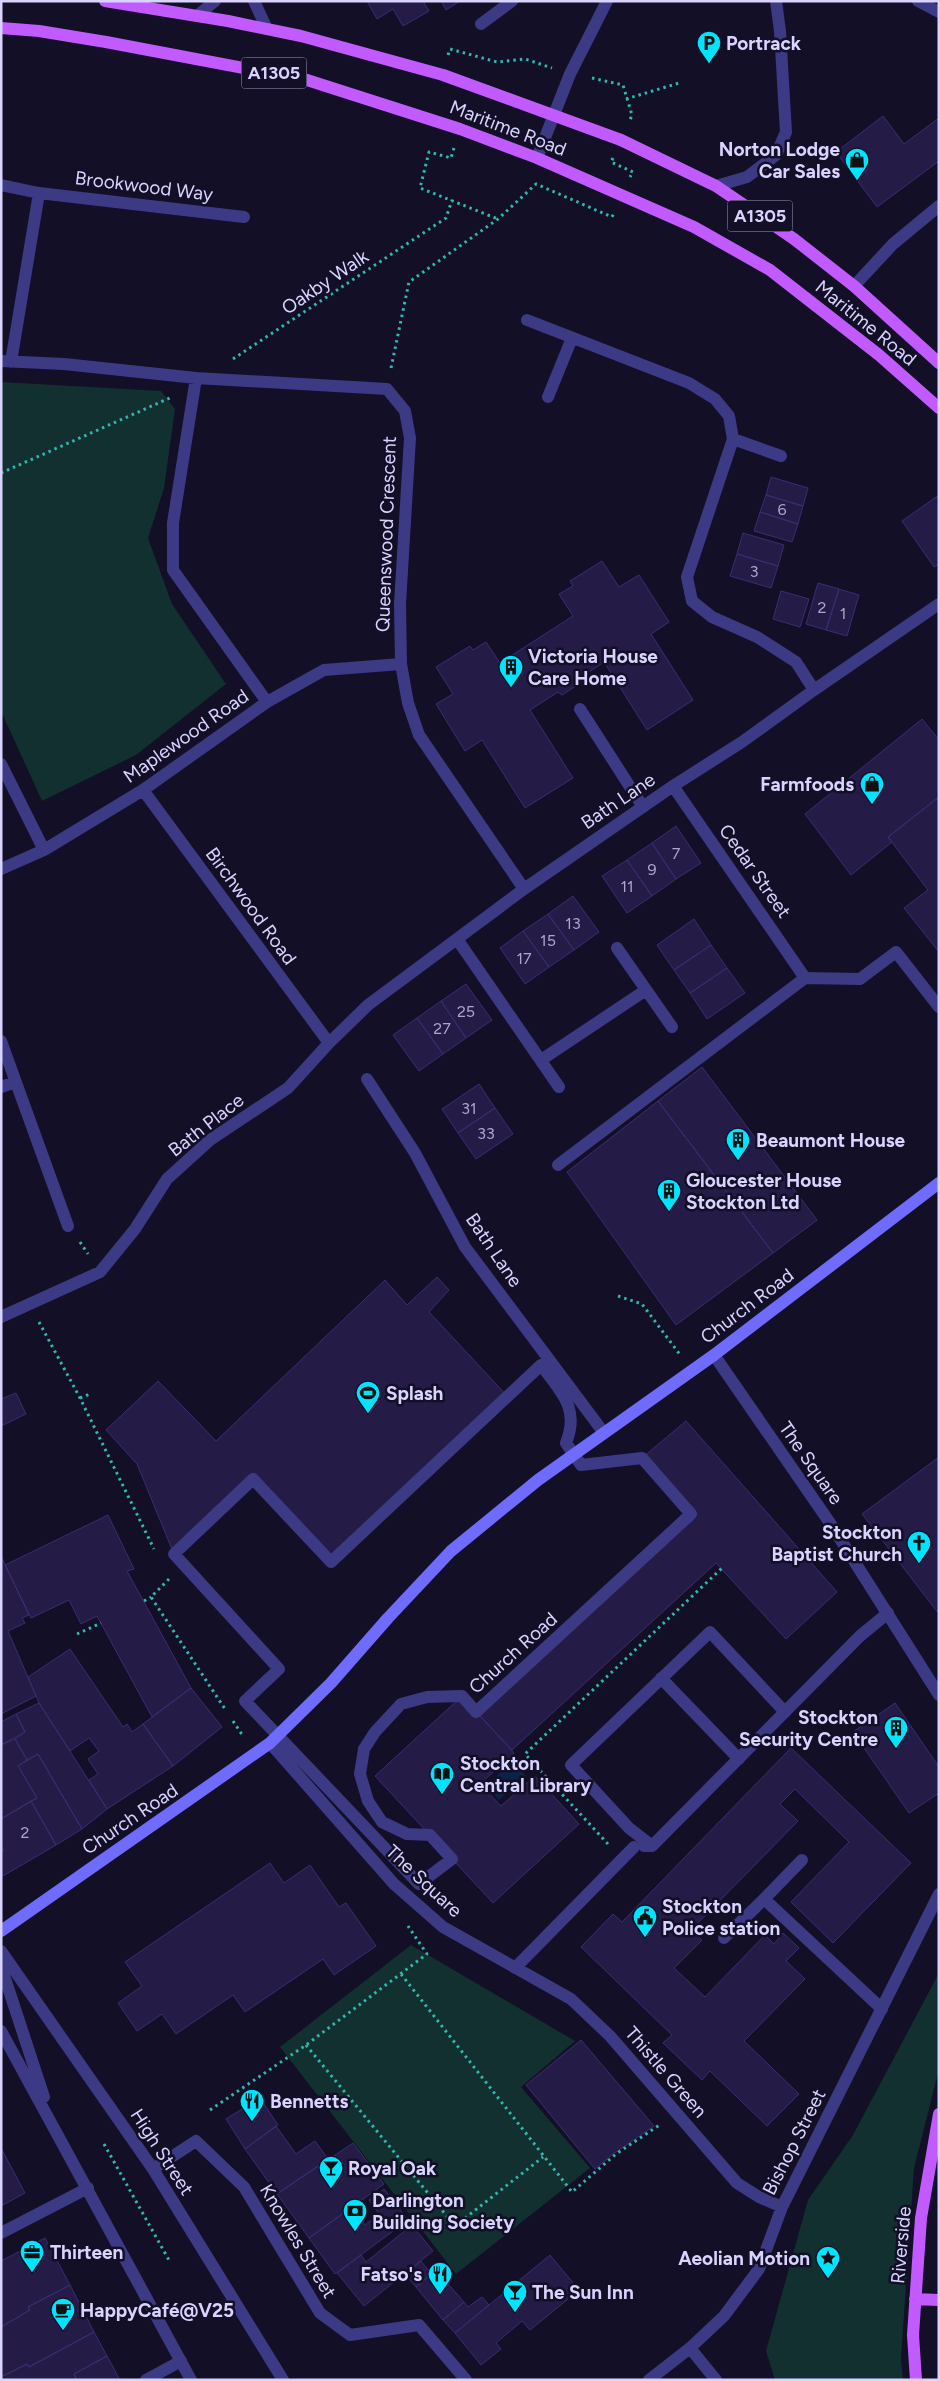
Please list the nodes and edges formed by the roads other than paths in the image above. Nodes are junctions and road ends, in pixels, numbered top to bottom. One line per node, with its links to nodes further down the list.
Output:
1 (105, 1): 9 (main road, Maritime Road / A1305)
2 (215, 1): 9 (street)
3 (254, 1): 12 (street)
4 (512, 1): 10 (street)
5 (607, 1): 13 (street)
6 (776, 1): 16 (street)
7 (918, 1): 8 (street)
8 (939, 12)
9 (197, 16): 12 (main road, Maritime Road / A1305)
10 (481, 24)
11 (1, 28): 14 (main road, Maritime Road / A1305)
12 (267, 29): 13 (main road, Maritime Road / A1305)
13 (553, 114): 14 (street); 16 (main road, Maritime Road / A1305)
14 (537, 158): 27 (main road, Maritime Road / A1305)
15 (1, 185): 17 (street, Brookwood Way)
16 (716, 186): 20 (main road, Maritime Road / A1305)
17 (39, 193): 19 (street, Brookwood Way); 23 (street)
18 (939, 206): 20 (street)
19 (244, 217)
20 (854, 286): 24 (main road, Maritime Road / A1305)
21 (527, 320): 22 (street)
22 (572, 338): 26 (street); 28 (street)
23 (6, 362): 25 (street)
24 (939, 363)
25 (200, 378): 31 (street, Queenswood Crescent); 33 (street)
26 (548, 397)
27 (939, 408)
28 (733, 440): 29 (street); 32 (street)
29 (781, 456)
30 (939, 604): 32 (street, Bath Lane)
31 (401, 664): 33 (street, Maplewood Road); 41 (street, Queenswood Crescent)
32 (814, 690): 36 (street, Bath Lane)
33 (267, 702): 37 (street, Maplewood Road)
34 (580, 709): 38 (street)
35 (1, 764): 39 (street)
36 (673, 786): 38 (street, Bath Lane); 44 (street, Cedar Street)
37 (144, 790): 39 (street, Maplewood Road); 49 (street, Birchwood Road)
38 (643, 807): 41 (street, Bath Lane)
39 (44, 850): 40 (street, Maplewood Road)
40 (1, 869)
41 (524, 889): 42 (street, Bath Lane)
42 (456, 939): 49 (street, Bath Lane); 50 (street)
43 (618, 948): 45 (street)
44 (805, 978): 46 (street); 55 (street)
45 (646, 990): 47 (street); 50 (street)
46 (939, 1006)
47 (672, 1027)
48 (1, 1040): 52 (street)
49 (329, 1043): 58 (street, Bath Place)
50 (541, 1060): 54 (street)
51 (367, 1079): 60 (street, Bath Lane)
52 (15, 1082): 53 (street); 57 (street)
53 (1, 1087)
54 (559, 1087)
55 (558, 1165)
56 (939, 1183): 59 (street, Church Road)
57 (68, 1226)
58 (1, 1317)
59 (714, 1355): 60 (street, Church Road); 62 (street, The Square)
60 (604, 1433): 61 (street, Church Road)
61 (573, 1454): 66 (street, Church Road); 66 (street, Church Road); 66 (street, Church Road)
62 (888, 1613): 64 (street, The Square); 65 (street)
63 (661, 1678): 65 (street); 67 (street); 68 (street)
64 (939, 1695)
65 (785, 1712): 67 (street)
66 (274, 1739): 72 (street, Church Road); 76 (street, The Square)
67 (739, 1758): 68 (street)
68 (652, 1846): 76 (street)
69 (802, 1860): 71 (street)
70 (939, 1894): 77 (street, Bishop Street)
71 (764, 1899): 73 (street); 77 (street)
72 (1, 1931)
73 (724, 1938)
74 (1, 1951): 81 (street, High Street)
75 (1, 1966): 80 (street)
76 (515, 1968): 83 (street, Thistle Green)
77 (882, 2009): 83 (street, Bishop Street)
78 (1, 2031): 80 (street)
79 (939, 2114): 85 (main road, Riverside)
80 (53, 2123): 82 (street)
81 (153, 2169): 91 (street, High Street); 92 (street, Knowles Street)
82 (88, 2188): 84 (street); 88 (street)
83 (782, 2208): 87 (street, Bishop Street)
84 (1, 2233)
85 (916, 2300): 86 (main road); 95 (main road, Riverside)
86 (939, 2300)
87 (690, 2348): 93 (street, Bishop Street); 94 (street)
88 (181, 2360): 89 (street); 90 (street)
89 (146, 2380)
90 (191, 2380)
91 (283, 2380)
92 (466, 2380)
93 (649, 2380)
94 (716, 2380)
95 (916, 2380)

